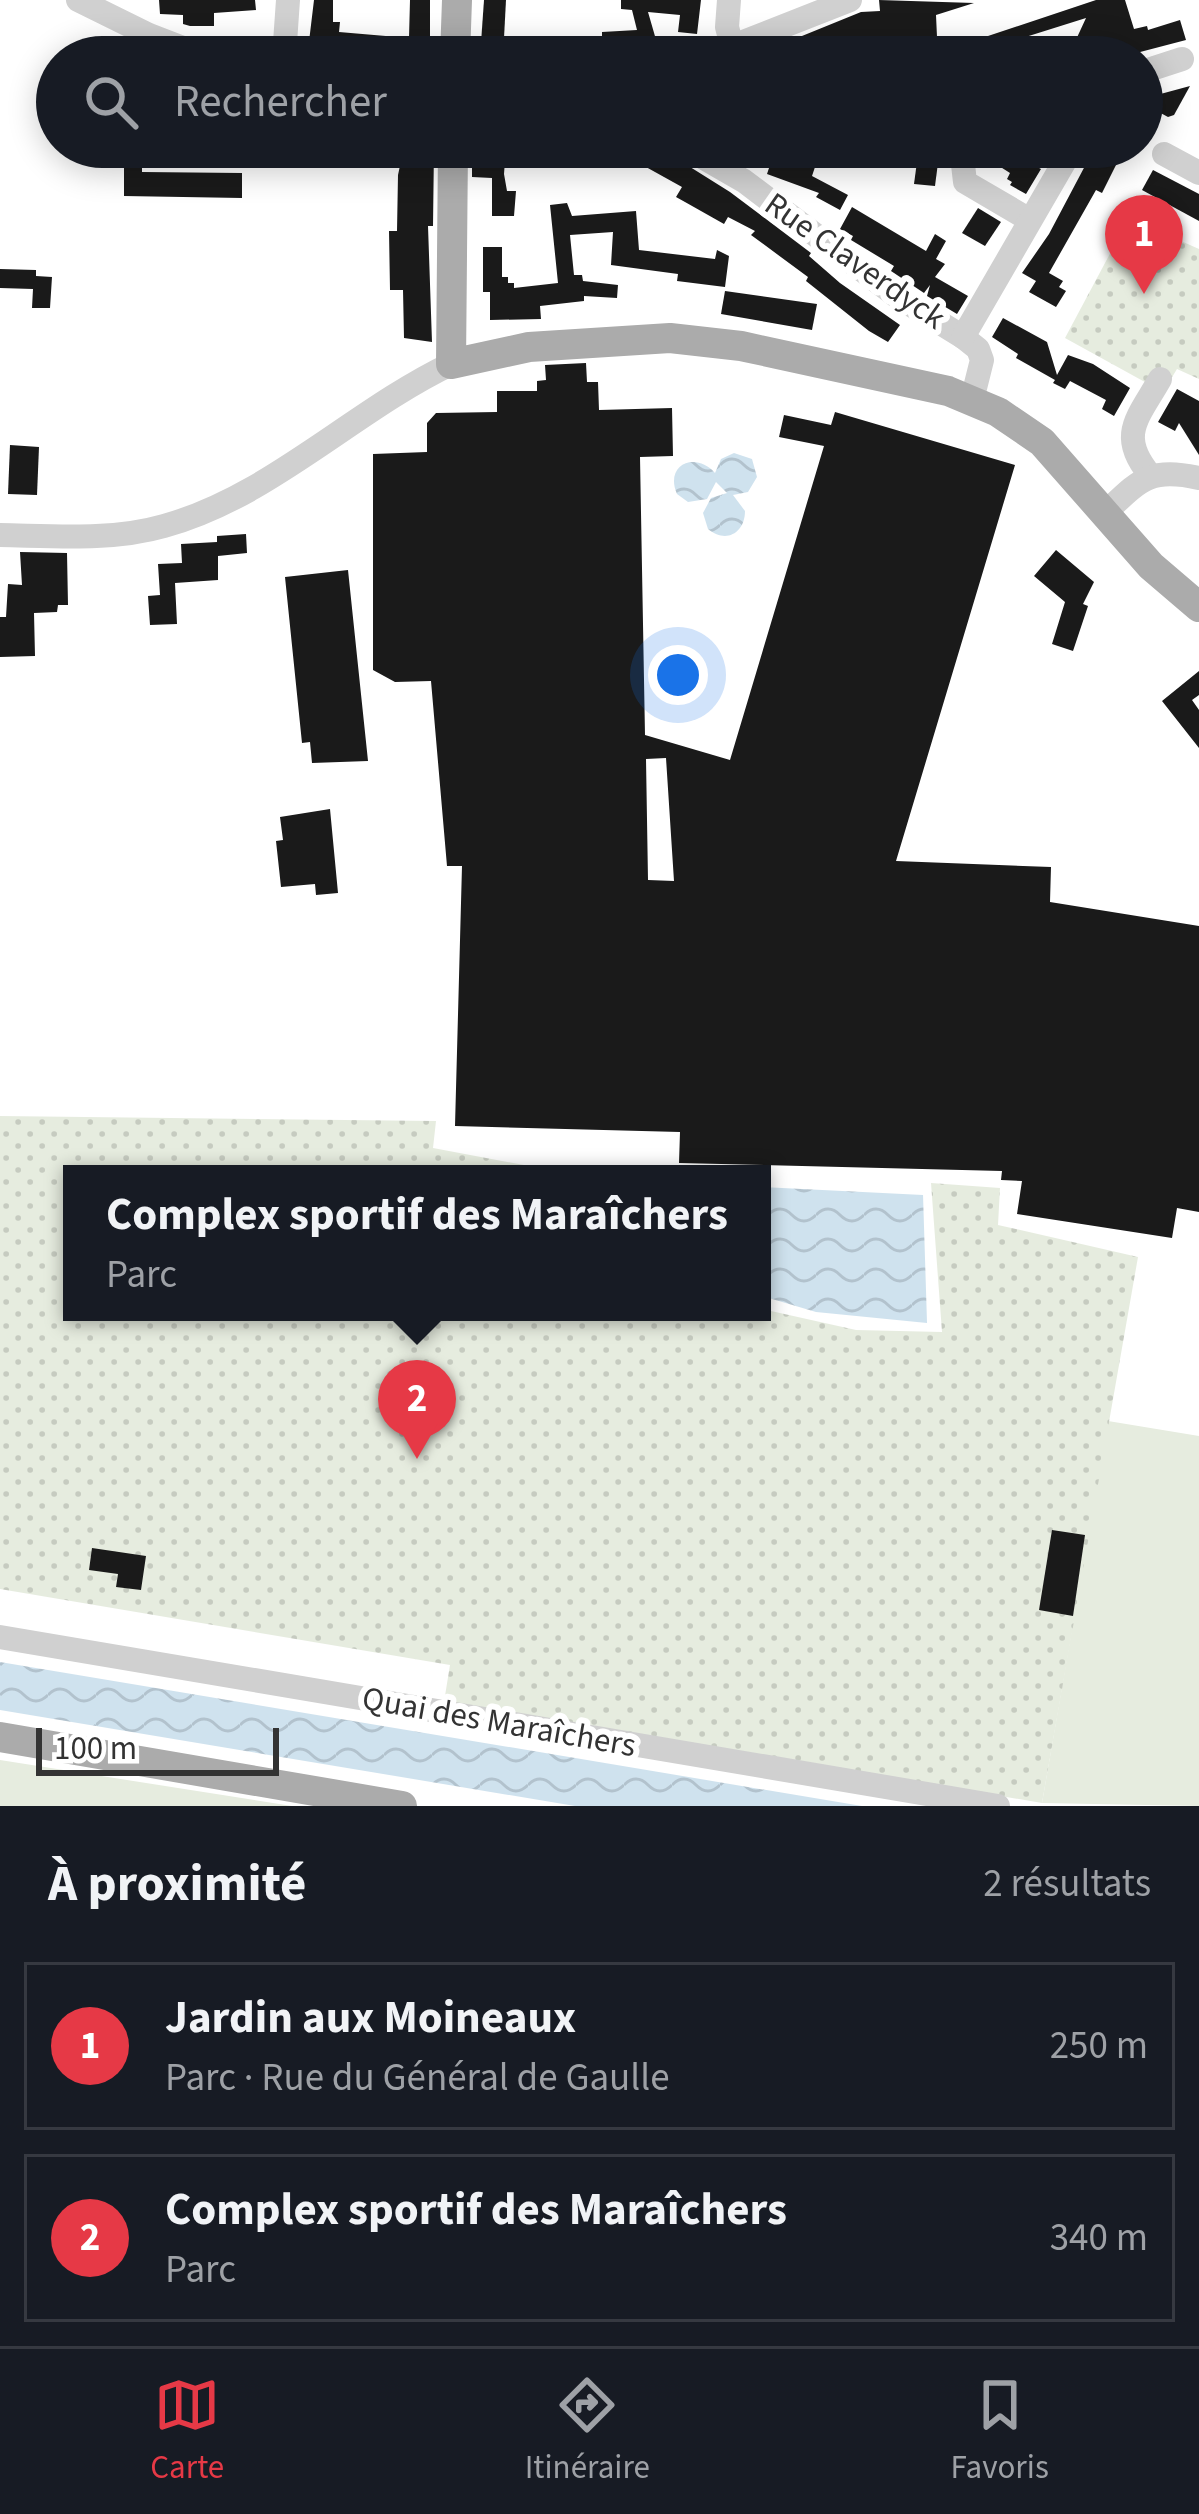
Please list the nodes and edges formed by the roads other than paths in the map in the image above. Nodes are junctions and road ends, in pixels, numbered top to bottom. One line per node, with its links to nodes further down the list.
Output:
1 (79, 0): 6 (street)
2 (288, 0): 7 (street)
3 (457, 0): 8 (main road)
4 (729, 0): 9 (street)
5 (850, 0): 10 (street)
6 (152, 36)
7 (285, 36)
8 (456, 36)
9 (729, 36)
10 (758, 36)
11 (1182, 59): 12 (street)
12 (1163, 65)
13 (1164, 154): 18 (street)
14 (453, 168): 21 (main road)
15 (722, 168): 20 (street, Rue Claverdyck)
16 (963, 168): 19 (street)
17 (1061, 168): 19 (street)
18 (1199, 173)
19 (1030, 220): 20 (street)
20 (963, 337): 23 (street, Rue Claverdyck)
21 (451, 364): 23 (main road); 27 (street)
22 (1160, 379): 24 (street)
23 (972, 400): 26 (main road)
24 (1150, 476): 25 (street); 26 (street)
25 (1199, 478)
26 (1106, 513): 28 (main road)
27 (0, 535)
28 (1199, 607)
29 (0, 1637): 32 (street, Quai des Maraîchers)
30 (0, 1737): 31 (main road)
31 (402, 1806)
32 (998, 1806)

